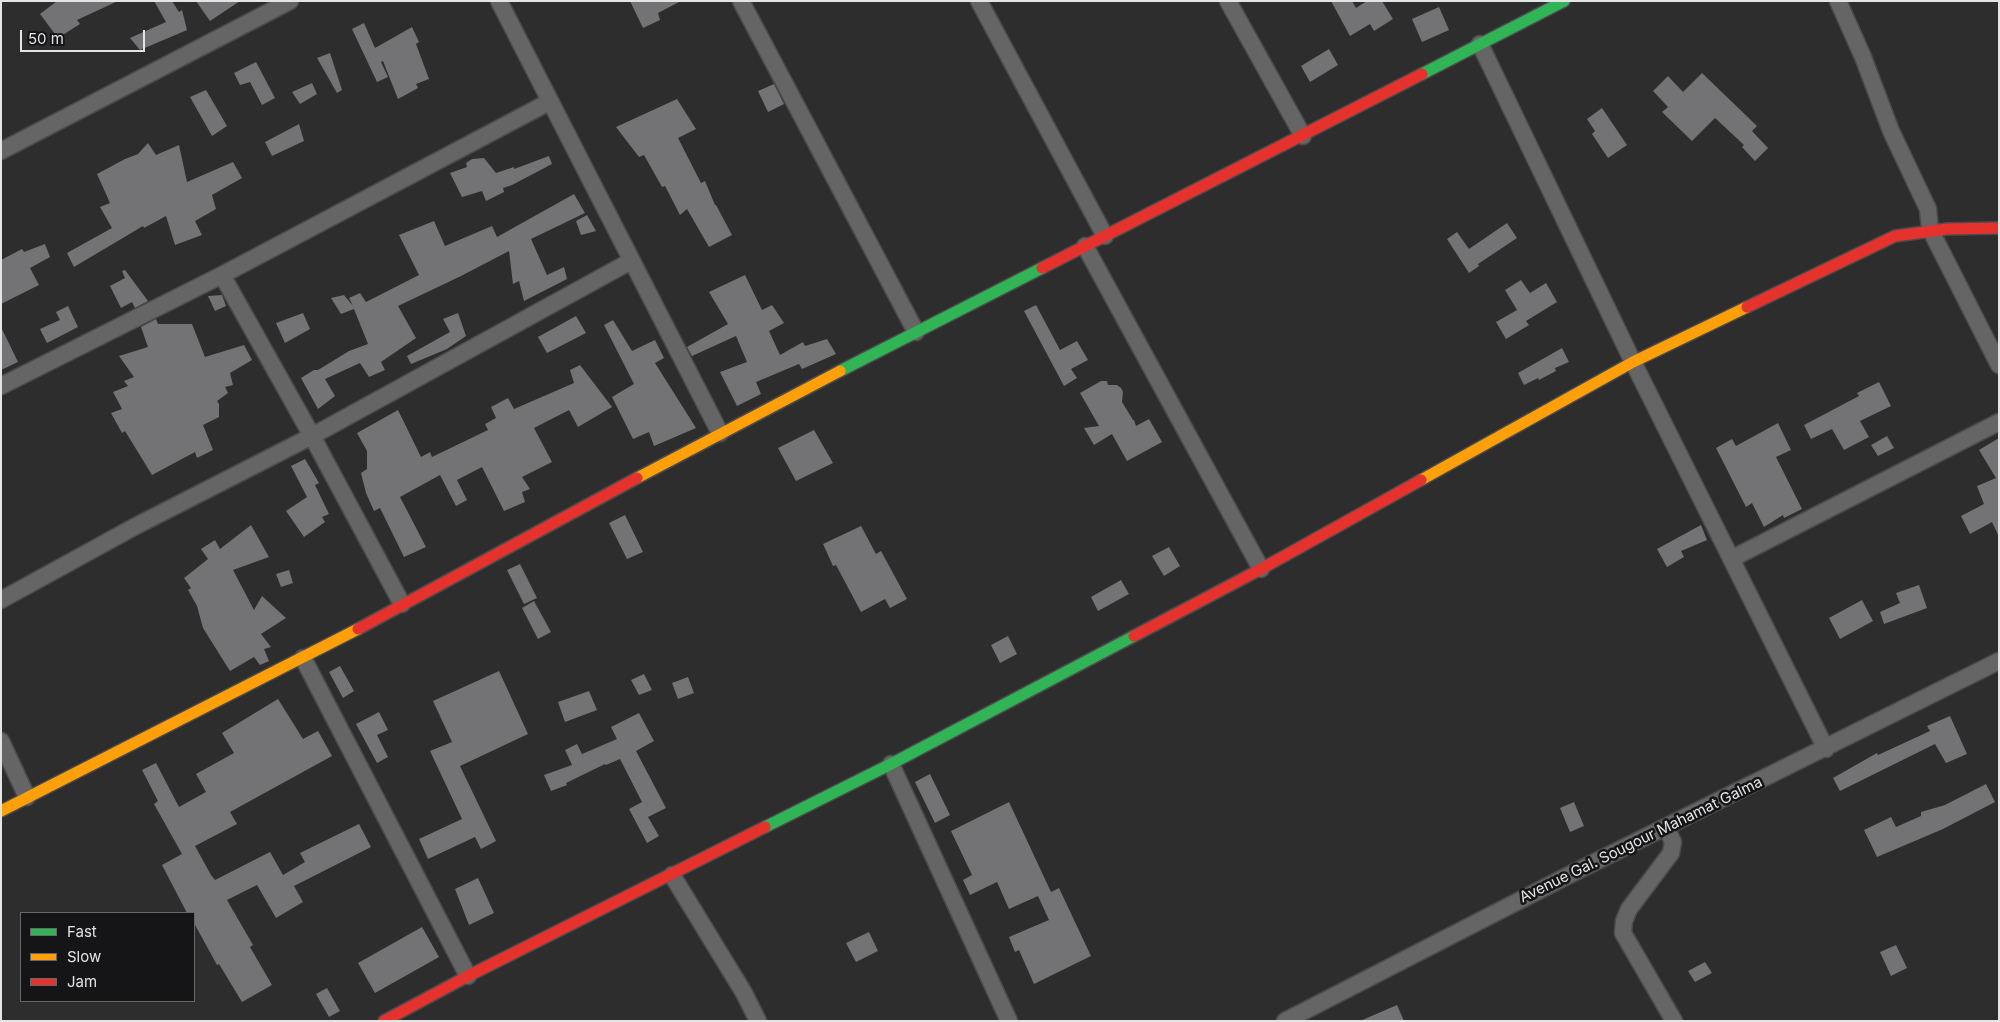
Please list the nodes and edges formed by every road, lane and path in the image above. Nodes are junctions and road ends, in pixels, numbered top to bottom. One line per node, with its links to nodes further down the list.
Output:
1 (290, 1): 11 (street)
2 (499, 1): 9 (street)
3 (741, 1): 18 (street)
4 (979, 1): 14 (street)
5 (1228, 1): 10 (street)
6 (1564, 1): 8 (main road)
7 (1838, 1): 13 (street)
8 (1480, 44): 10 (main road); 19 (street)
9 (549, 102): 16 (street); 17 (street)
10 (1303, 136): 14 (main road)
11 (1, 151)
12 (1999, 228): 13 (main road)
13 (1930, 229): 19 (main road); 20 (street)
14 (1105, 236): 15 (main road)
15 (1085, 246): 18 (main road); 26 (street)
16 (631, 261): 23 (street); 24 (street)
17 (222, 275): 21 (street); 24 (street)
18 (916, 332): 23 (main road)
19 (1633, 362): 25 (street); 26 (main road)
20 (1999, 365)
21 (1, 386)
22 (1999, 422): 25 (street)
23 (720, 433): 28 (main road)
24 (312, 436): 27 (street); 28 (street)
25 (1731, 559): 32 (street)
26 (1261, 569): 33 (main road)
27 (1, 600)
28 (402, 604): 29 (main road)
29 (303, 658): 34 (main road); 38 (street)
30 (1999, 662): 32 (street, Avenue Gal. Sougour Mahamat Galma)
31 (1, 740): 34 (street)
32 (1826, 748): 36 (street, Avenue Gal. Sougour Mahamat Galma)
33 (891, 764): 37 (main road); 41 (street)
34 (27, 797): 35 (main road)
35 (1, 810)
36 (1666, 827): 42 (street, Avenue Gal. Sougour Mahamat Galma); 43 (street)
37 (672, 875): 38 (main road); 40 (street)
38 (468, 976): 39 (main road)
39 (384, 1021)
40 (758, 1021)
41 (1009, 1021)
42 (1285, 1021)
43 (1674, 1021)

